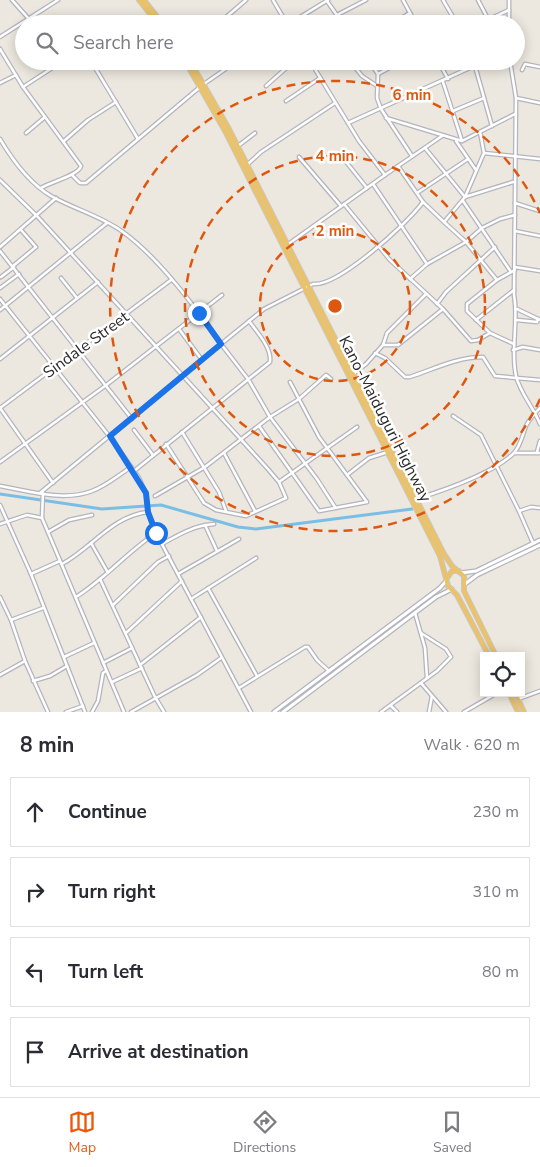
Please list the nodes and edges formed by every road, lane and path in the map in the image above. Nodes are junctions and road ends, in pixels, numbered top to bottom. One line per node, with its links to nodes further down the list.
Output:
1 (12, 0): 15 (street)
2 (58, 0): 16 (street)
3 (139, 0): 17 (highway)
4 (144, 0): 18 (highway)
5 (246, 0): 19 (street)
6 (273, 0): 20 (street)
7 (327, 0): 21 (street); 22 (street)
8 (366, 0): 22 (street)
9 (403, 0): 14 (street)
10 (443, 0): 23 (street)
11 (478, 0): 24 (street)
12 (510, 0): 13 (street)
13 (510, 10): 25 (street); 26 (street)
14 (410, 14)
15 (25, 15)
16 (35, 15)
17 (151, 15)
18 (156, 15)
19 (228, 15)
20 (282, 15)
21 (303, 15)
22 (337, 15)
23 (452, 15)
24 (486, 15)
25 (498, 15)
26 (510, 15)
27 (15, 28): 28 (street)
28 (0, 38)
29 (0, 49): 47 (street)
30 (525, 64): 31 (street)
31 (540, 67)
32 (49, 70): 55 (street)
33 (96, 70): 59 (street)
34 (191, 70): 52 (highway, Kano-Maiduguri Highway)
35 (194, 70): 52 (highway, Kano-Maiduguri Highway)
36 (223, 70): 52 (street)
37 (284, 70): 53 (street)
38 (315, 70): 48 (street)
39 (357, 70): 54 (street)
40 (376, 70): 46 (street)
41 (385, 70): 46 (street)
42 (443, 70): 49 (street)
43 (467, 70): 49 (street)
44 (476, 70): 56 (street)
45 (511, 70): 57 (street)
46 (378, 74): 54 (street)
47 (16, 75): 51 (street); 55 (street)
48 (320, 78): 58 (street); 60 (street)
49 (448, 80): 50 (street)
50 (444, 82): 62 (street); 63 (street)
51 (0, 83)
52 (202, 85): 73 (street); 78 (highway, Kano-Maiduguri Highway); 137 (highway, Kano-Maiduguri Highway)
53 (266, 86)
54 (377, 86): 62 (street)
55 (23, 87): 65 (street)
56 (484, 98): 63 (street); 68 (street)
57 (516, 98): 61 (street); 64 (street)
58 (286, 101)
59 (116, 102): 73 (street); 75 (street)
60 (335, 103): 67 (street); 87 (street)
61 (540, 103)
62 (381, 109): 66 (street); 67 (street)
63 (453, 111): 77 (street)
64 (516, 114): 68 (street); 82 (street)
65 (45, 117): 70 (street); 75 (street)
66 (386, 118): 72 (street); 83 (street)
67 (348, 123): 92 (street)
68 (492, 126): 69 (street)
69 (480, 132): 77 (street); 81 (street)
70 (26, 133)
71 (255, 133): 78 (street)
72 (442, 136): 76 (street); 79 (street)
73 (138, 139): 91 (street)
74 (0, 141): 96 (street)
75 (64, 141): 91 (street)
76 (456, 141): 77 (street); 85 (street)
77 (462, 141)
78 (237, 146): 87 (highway, Kano-Maiduguri Highway)
79 (425, 148): 83 (street); 90 (street)
80 (339, 152): 97 (street)
81 (484, 153): 82 (street); 89 (street)
82 (515, 154): 86 (street); 94 (street)
83 (412, 156): 88 (street)
84 (299, 157): 104 (street)
85 (468, 158): 89 (street); 90 (street)
86 (540, 159)
87 (246, 165): 116 (highway, Kano-Maiduguri Highway)
88 (398, 166): 92 (street); 98 (street)
89 (476, 170): 99 (street)
90 (444, 174): 98 (street); 99 (street)
91 (72, 175): 96 (street)
92 (385, 175): 95 (street)
93 (0, 180): 107 (street)
94 (514, 182): 99 (street); 103 (street)
95 (373, 184): 97 (street); 110 (street)
96 (41, 188): 100 (street)
97 (367, 188): 104 (street)
98 (417, 193): 102 (street)
99 (465, 197): 101 (street)
100 (56, 198): 107 (street); 109 (street)
101 (462, 201): 108 (street); 111 (street)
102 (423, 202): 108 (street); 110 (street)
103 (515, 203): 105 (street); 106 (street)
104 (343, 205): 116 (street); 117 (street)
105 (540, 211)
106 (515, 215): 111 (street); 113 (street)
107 (37, 216): 112 (street); 121 (street)
108 (444, 222): 115 (street)
109 (108, 223): 121 (street); 132 (street)
110 (401, 226): 117 (street); 123 (street)
111 (482, 228): 115 (street); 119 (street)
112 (21, 230): 118 (street); 124 (street)
113 (515, 232): 114 (street); 125 (street)
114 (540, 236)
115 (466, 242): 122 (street); 123 (street)
116 (287, 245): 137 (highway, Kano-Maiduguri Highway)
117 (378, 246): 131 (street); 137 (street)
118 (0, 247)
119 (496, 247): 122 (street); 127 (street)
120 (0, 251): 124 (street)
121 (70, 253): 134 (street); 135 (street)
122 (480, 260): 133 (street); 143 (street)
123 (427, 264): 131 (street)
124 (13, 267): 128 (street); 129 (street)
125 (515, 269): 126 (street); 127 (street); 138 (street)
126 (540, 271)
127 (511, 272): 133 (street)
128 (19, 274): 135 (street); 136 (street)
129 (1, 277)
130 (61, 278): 141 (street)
131 (410, 279): 139 (street)
132 (172, 280): 148 (street); 149 (street, Sindale Street)
133 (497, 280): 151 (street)
134 (98, 282): 141 (street); 149 (street)
135 (29, 286): 144 (street); 150 (street)
136 (0, 288)
137 (307, 288): 154 (street); 169 (highway, Kano-Maiduguri Highway); 190 (highway, Kano-Maiduguri Highway)
138 (514, 290): 146 (street); 151 (street)
139 (426, 294): 143 (street); 160 (street)
140 (222, 295): 148 (street)
141 (77, 298): 150 (street)
142 (0, 299): 144 (street)
143 (437, 304): 145 (street)
144 (5, 305): 147 (street); 157 (street)
145 (443, 309): 156 (street); 160 (street)
146 (516, 309): 152 (street); 153 (street)
147 (0, 310)
148 (199, 313): 155 (street); 158 (street)
149 (128, 315): 161 (street); 162 (street, Sindale Street)
150 (54, 317): 157 (street); 162 (street)
151 (476, 320): 156 (street)
152 (517, 320): 153 (street); 159 (street)
153 (539, 320)
154 (249, 321): 158 (street); 172 (street)
155 (179, 329): 161 (street); 167 (street)
156 (490, 333): 159 (street)
157 (29, 336): 166 (street); 168 (street)
158 (221, 344): 167 (street); 172 (street)
159 (514, 344): 163 (street)
160 (383, 345): 165 (street)
161 (156, 346): 170 (street); 176 (street)
162 (80, 350): 168 (street, Sindale Street); 176 (street)
163 (513, 350): 164 (street); 171 (street)
164 (540, 350)
165 (375, 353): 169 (street); 171 (street)
166 (0, 359)
167 (202, 360): 170 (street)
168 (56, 368): 178 (street); 179 (street, Sindale Street)
169 (352, 374): 190 (highway, Kano-Maiduguri Highway)
170 (183, 376): 180 (street); 185 (street)
171 (516, 378): 174 (street); 182 (street)
172 (248, 379): 180 (street); 184 (street)
173 (332, 379): 177 (street)
174 (540, 380)
175 (290, 382): 177 (street)
176 (105, 386): 178 (street); 185 (street)
177 (299, 399): 184 (street); 197 (street)
178 (83, 402): 192 (street); 196 (street)
179 (0, 408): 196 (street)
180 (212, 408): 191 (street); 193 (street)
181 (540, 408): 182 (street)
182 (536, 413): 186 (street); 201 (street)
183 (453, 416): 205 (street)
184 (270, 417): 187 (street); 204 (street)
185 (132, 419): 192 (street)
186 (540, 424)
187 (260, 426): 193 (street); 209 (street)
188 (357, 427): 197 (street)
189 (134, 430): 202 (street)
190 (379, 431): 198 (highway, Kano-Maiduguri Highway); 217 (highway, Kano-Maiduguri Highway)
191 (182, 432): 195 (street); 207 (street)
192 (110, 436): 206 (street); 213 (street)
193 (240, 441): 200 (street); 212 (street)
194 (540, 441): 199 (street)
195 (166, 444): 202 (street); 211 (street)
196 (26, 445): 203 (street); 213 (street)
197 (326, 448): 204 (street); 210 (street)
198 (388, 452): 210 (street); 248 (highway, Kano-Maiduguri Highway)
199 (538, 452): 201 (street)
200 (224, 453): 207 (street); 224 (street)
201 (514, 453): 205 (street)
202 (153, 455): 208 (street)
203 (0, 462)
204 (305, 464): 209 (street); 219 (street)
205 (497, 466): 217 (street); 222 (street)
206 (131, 467): 208 (street); 215 (street)
207 (205, 467): 211 (street); 223 (street)
208 (134, 471): 221 (street)
209 (293, 471): 212 (street); 219 (street)
210 (347, 475): 219 (street)
211 (189, 478): 216 (street); 223 (street)
212 (279, 482): 224 (street)
213 (53, 483): 215 (street)
214 (0, 486): 215 (street)
215 (42, 493): 226 (street)
216 (155, 496)
217 (416, 499): 244 (highway, Kano-Maiduguri Highway)
218 (0, 505): 227 (street)
219 (335, 508)
220 (540, 508): 222 (street)
221 (148, 510): 232 (street); 235 (street)
222 (519, 511): 237 (street)
223 (226, 512): 224 (street)
224 (256, 512)
225 (92, 515): 231 (street)
226 (42, 518): 227 (street); 231 (street)
227 (6, 522): 228 (street); 245 (street)
228 (0, 524)
229 (214, 524): 230 (street)
230 (204, 525): 236 (street); 239 (street)
231 (48, 532): 242 (street)
232 (156, 533): 236 (street); 243 (street)
233 (239, 539): 239 (street)
234 (540, 540): 237 (main road)
235 (91, 543): 242 (street); 243 (street)
236 (162, 544): 240 (street)
237 (533, 544): 244 (main road)
238 (540, 545): 250 (main road)
239 (217, 551): 246 (street)
240 (169, 556): 246 (street); 256 (street)
241 (256, 558): 251 (street)
242 (61, 563): 245 (street); 254 (street)
243 (107, 571): 247 (street)
244 (460, 572): 248 (highway); 250 (highway)
245 (31, 574): 257 (street)
246 (178, 574): 249 (street)
247 (100, 579): 254 (street); 256 (street)
248 (446, 580): 252 (highway); 274 (main road)
249 (182, 581): 255 (street); 261 (street)
250 (464, 585): 252 (highway); 266 (highway)
251 (208, 588): 255 (street); 276 (street)
252 (452, 590): 258 (main road); 265 (highway)
253 (0, 597): 260 (street)
254 (76, 597): 263 (street)
255 (191, 599): 259 (street)
256 (113, 605): 261 (street)
257 (43, 608): 260 (street); 267 (street)
258 (415, 612): 262 (street); 300 (main road)
259 (201, 617): 268 (street); 272 (street)
260 (11, 620): 269 (street)
261 (126, 633): 264 (street)
262 (421, 633): 277 (street); 277 (street)
263 (94, 644): 267 (street); 270 (street)
264 (132, 648): 270 (street); 272 (street)
265 (488, 652)
266 (494, 652)
267 (64, 657): 271 (street)
268 (221, 658): 281 (street); 284 (street)
269 (25, 661): 275 (street); 278 (street)
270 (103, 663): 273 (street)
271 (67, 666): 278 (street); 289 (street)
272 (141, 667): 279 (street); 284 (street)
273 (106, 671): 279 (street); 294 (street)
274 (329, 671): 276 (street); 299 (main road)
275 (0, 675)
276 (257, 676): 281 (street)
277 (427, 678): 280 (street)
278 (33, 680): 291 (street)
279 (112, 682): 295 (street)
280 (421, 683): 283 (street); 290 (street)
281 (239, 688): 298 (street)
282 (540, 691): 288 (street)
283 (432, 696): 303 (street); 304 (street)
284 (154, 697): 296 (street); 297 (street)
285 (489, 697): 305 (street)
286 (512, 697): 288 (highway)
287 (516, 697): 288 (highway)
288 (516, 701): 306 (highway); 307 (highway)
289 (83, 706): 292 (street); 293 (street)
290 (391, 706): 301 (street); 302 (street)
291 (48, 712)
292 (66, 712)
293 (85, 712)
294 (92, 712)
295 (124, 712)
296 (131, 712)
297 (164, 712)
298 (251, 712)
299 (274, 712)
300 (283, 712)
301 (381, 712)
302 (397, 712)
303 (429, 712)
304 (446, 712)
305 (464, 712)
306 (518, 712)
307 (524, 712)

